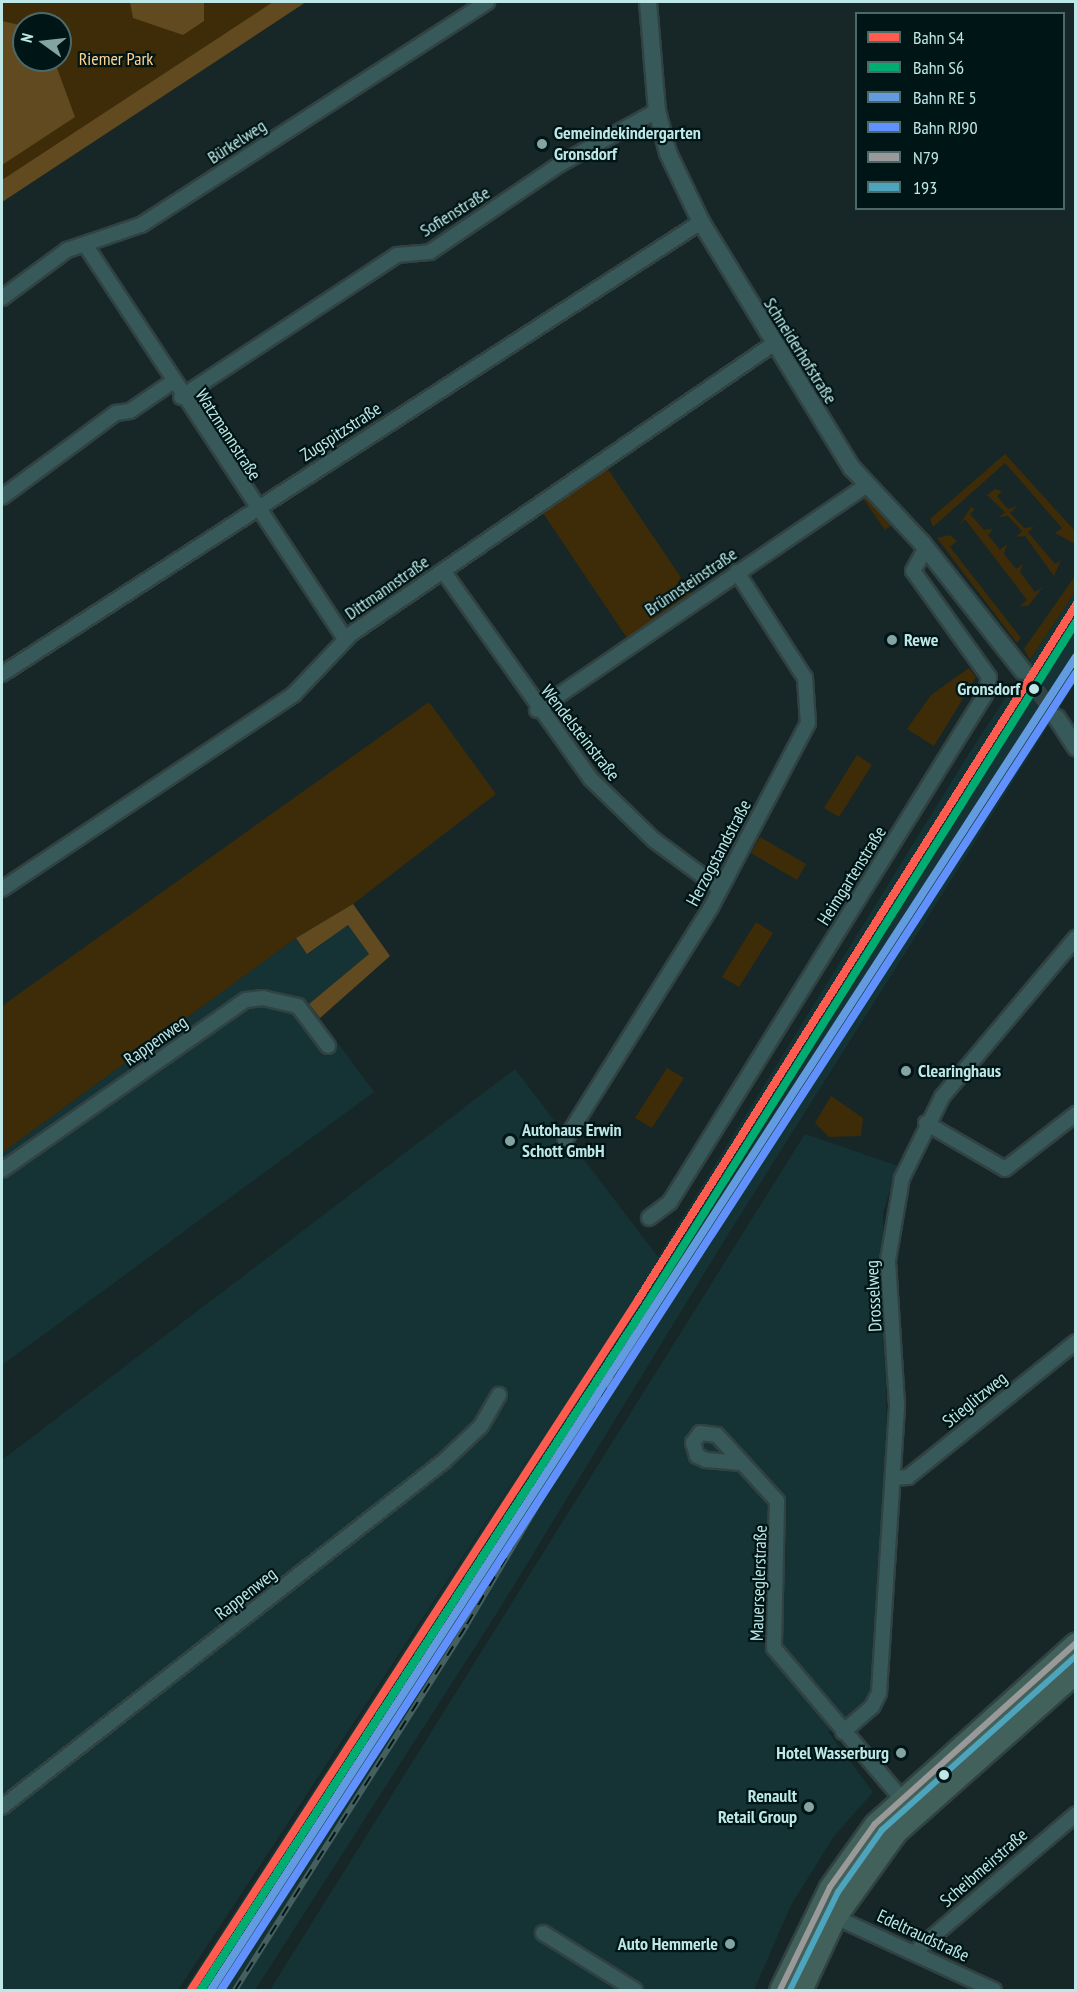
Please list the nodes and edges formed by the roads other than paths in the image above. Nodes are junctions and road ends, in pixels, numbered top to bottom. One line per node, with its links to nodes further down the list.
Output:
1 (487, 2): 5 (street, Bürkelweg)
2 (648, 2): 3 (street, Schneiderhofstraße)
3 (657, 111): 4 (street, Schneiderhofstraße); 9 (street, Sofienstraße)
4 (700, 222): 7 (street, Schneiderhofstraße); 12 (street, Zugspitzstraße)
5 (86, 246): 6 (street, Bürkelweg); 8 (street, Watzmannstraße)
6 (2, 298)
7 (772, 345): 10 (street, Schneiderhofstraße); 14 (street, Dittmannstraße)
8 (171, 382): 9 (street, Watzmannstraße); 11 (street)
9 (182, 397): 12 (street, Watzmannstraße)
10 (867, 484): 13 (street, Schneiderhofstraße); 15 (street, Brünnsteinstraße)
11 (2, 497)
12 (255, 509): 16 (street, Watzmannstraße); 18 (street, Zugspitzstraße)
13 (926, 548): 17 (street, Schneiderhofstraße); 30 (street, Heimgartenstraße)
14 (443, 571): 16 (street, Dittmannstraße); 19 (street, Wendelsteinstraße)
15 (737, 572): 19 (street, Brünnsteinstraße); 22 (street, Herzogstandstraße)
16 (345, 639): 23 (street, Dittmannstraße)
17 (1023, 672)
18 (2, 674)
19 (537, 710): 22 (street, Wendelsteinstraße)
20 (1058, 718): 21 (street)
21 (1076, 747)
22 (720, 888): 28 (street, Herzogstandstraße)
23 (2, 889)
24 (1076, 938): 27 (street, Drosselweg)
25 (328, 1046): 29 (street, Rappenweg)
26 (1076, 1114): 27 (street)
27 (926, 1123): 34 (street, Drosselweg)
28 (565, 1140)
29 (2, 1170)
30 (649, 1218)
31 (1076, 1342): 34 (street, Stieglitzweg)
32 (499, 1395): 39 (street, Rappenweg)
33 (740, 1463): 37 (street, Mauerseglerstraße)
34 (895, 1478): 37 (street, Drosselweg)
35 (1076, 1643): 38 (main road)
36 (1076, 1672): 38 (main road)
37 (843, 1732): 38 (street, Mauerseglerstraße)
38 (907, 1805): 41 (main road); 45 (main road)
39 (2, 1807)
40 (1076, 1814): 43 (street, Scheibmeirstraße)
41 (835, 1917): 43 (street, Edeltraudstraße); 46 (main road)
42 (543, 1933): 44 (street)
43 (916, 1950): 47 (street, Edeltraudstraße)
44 (635, 1990)
45 (780, 1990)
46 (801, 1990)
47 (990, 1990)

